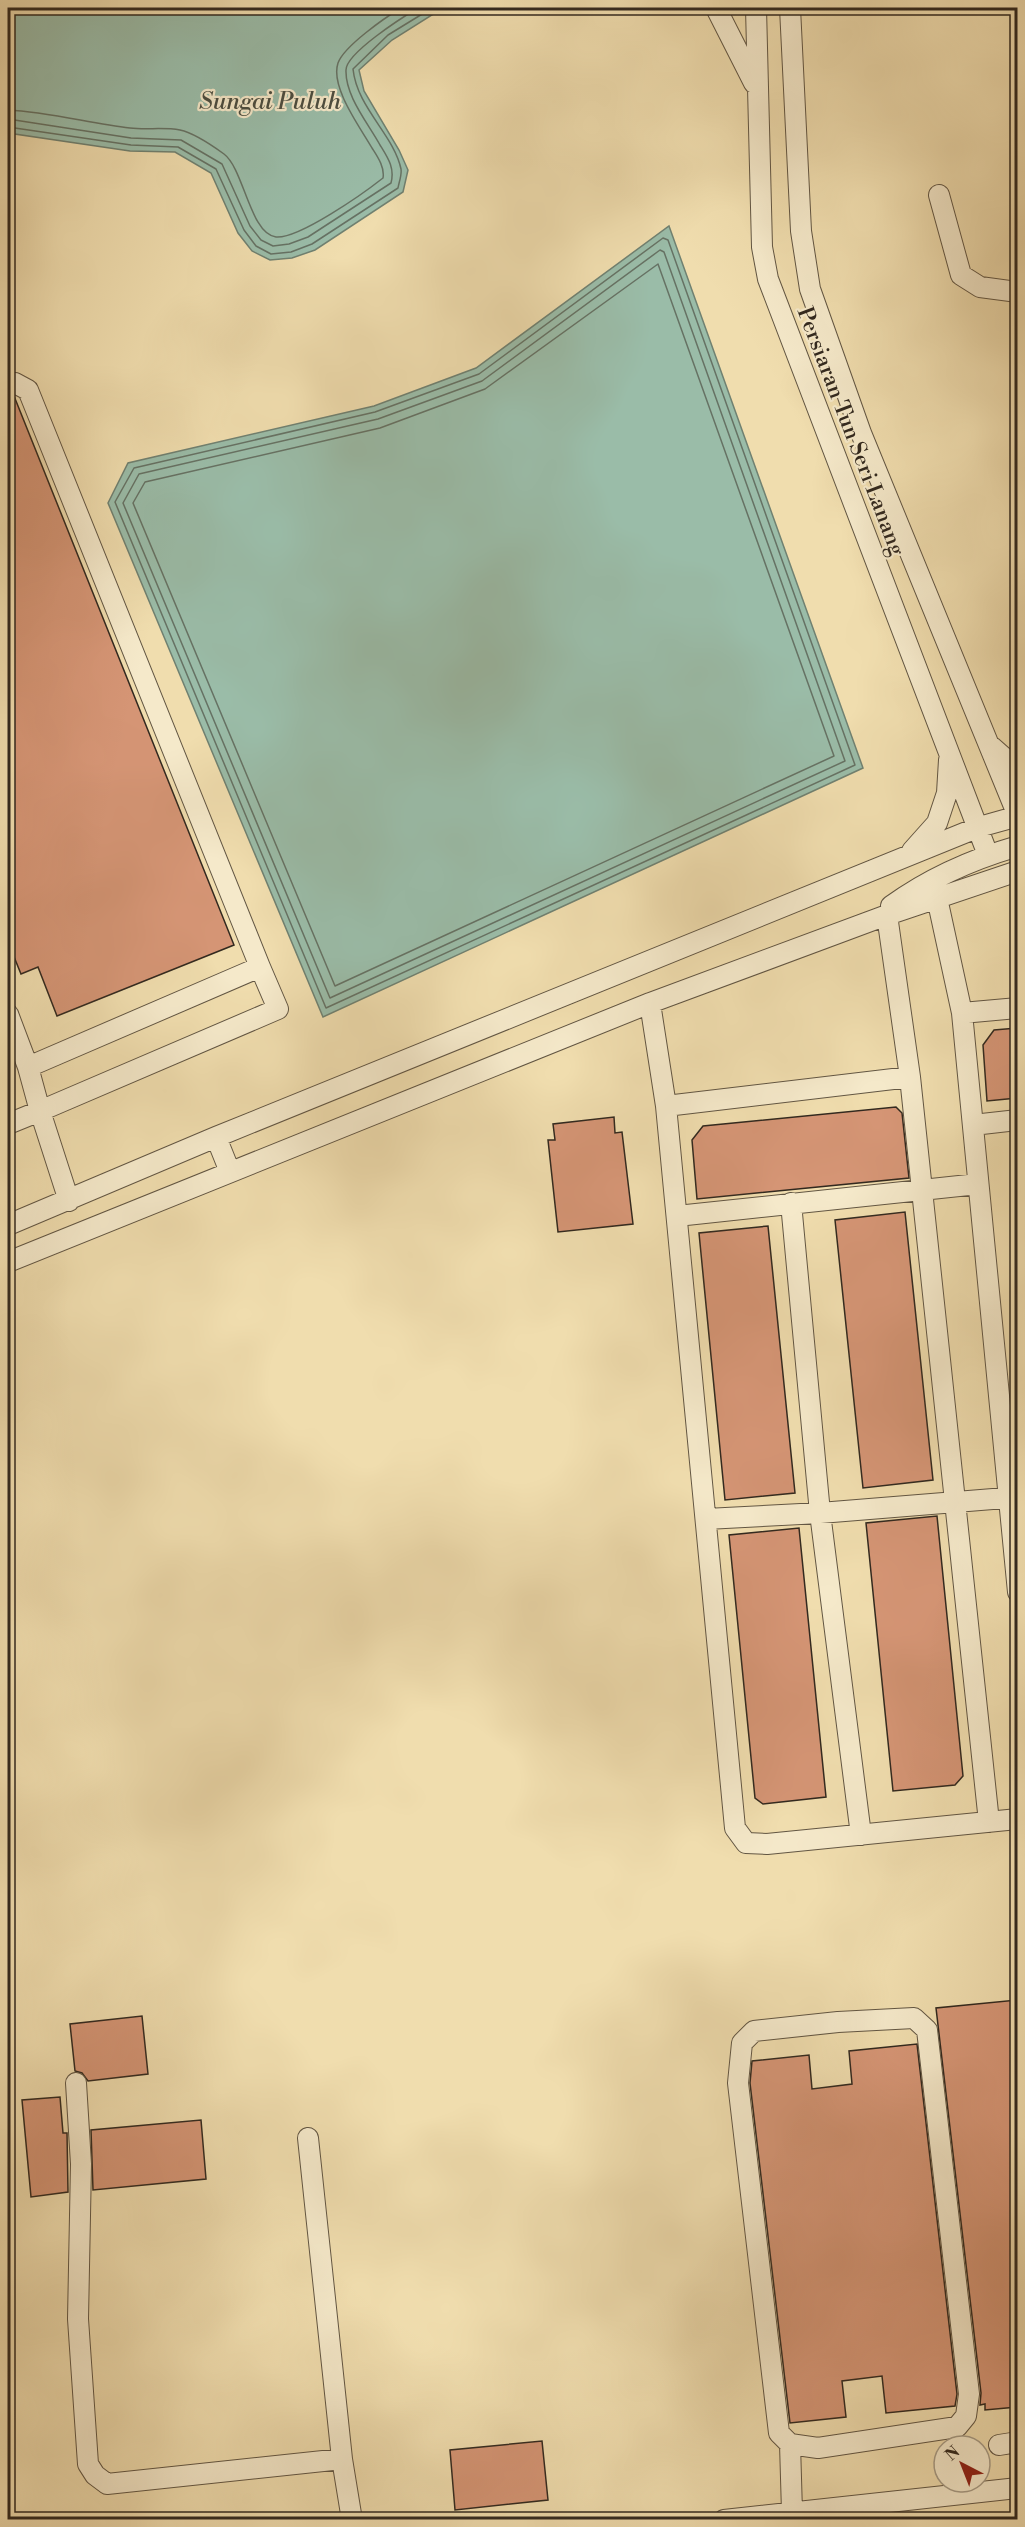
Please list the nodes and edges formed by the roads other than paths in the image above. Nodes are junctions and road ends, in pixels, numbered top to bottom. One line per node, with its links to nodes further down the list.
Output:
1 (716, 8): 4 (street)
2 (756, 8): 4 (street, Persiaran Tun Seri Lanang)
3 (790, 8): 8 (street, Persiaran Tun Seri Lanang)
4 (757, 88): 9 (street, Persiaran Tun Seri Lanang)
5 (939, 195): 6 (street)
6 (1017, 292)
7 (8, 385): 19 (street)
8 (988, 743): 10 (street); 11 (street, Persiaran Tun Seri Lanang)
9 (950, 752): 12 (street, Persiaran Tun Seri Lanang); 15 (street)
10 (1017, 770)
11 (1017, 816): 12 (street)
12 (979, 827): 14 (street, Persiaran Tun Seri Lanang); 15 (street)
13 (1017, 846): 14 (street)
14 (988, 855): 18 (street)
15 (908, 856): 31 (street)
16 (1017, 871): 17 (street)
17 (937, 898): 18 (street); 22 (street)
18 (878, 918): 20 (street); 25 (street)
19 (260, 967): 24 (street); 27 (street)
20 (650, 1003): 26 (street); 32 (street)
21 (1017, 1008): 22 (street)
22 (962, 1013): 30 (street)
23 (8, 1014): 24 (street)
24 (28, 1067): 27 (street)
25 (910, 1077): 26 (street); 34 (street)
26 (666, 1106): 37 (street)
27 (40, 1111): 29 (street); 35 (street)
28 (1017, 1120): 30 (street)
29 (8, 1124)
30 (973, 1125): 33 (street)
31 (216, 1137): 32 (street); 35 (street)
32 (230, 1172): 39 (street)
33 (978, 1184): 34 (street); 40 (street)
34 (922, 1189): 36 (street); 41 (street)
35 (69, 1201): 38 (street)
36 (791, 1203): 37 (street); 42 (street)
37 (677, 1216): 43 (street)
38 (8, 1225)
39 (8, 1262)
40 (1013, 1498): 41 (street); 44 (street)
41 (955, 1503): 42 (street); 46 (street)
42 (820, 1513): 43 (street); 47 (street)
43 (706, 1519): 47 (street)
44 (1017, 1592)
45 (1017, 1820): 46 (street)
46 (988, 1822): 47 (street)
47 (861, 1835)
48 (76, 2083): 51 (street)
49 (308, 2138): 51 (street)
50 (790, 2444): 50 (street); 53 (street)
51 (342, 2459): 54 (street)
52 (1017, 2488): 53 (street)
53 (792, 2512): 55 (street)
54 (352, 2520)
55 (724, 2520)

